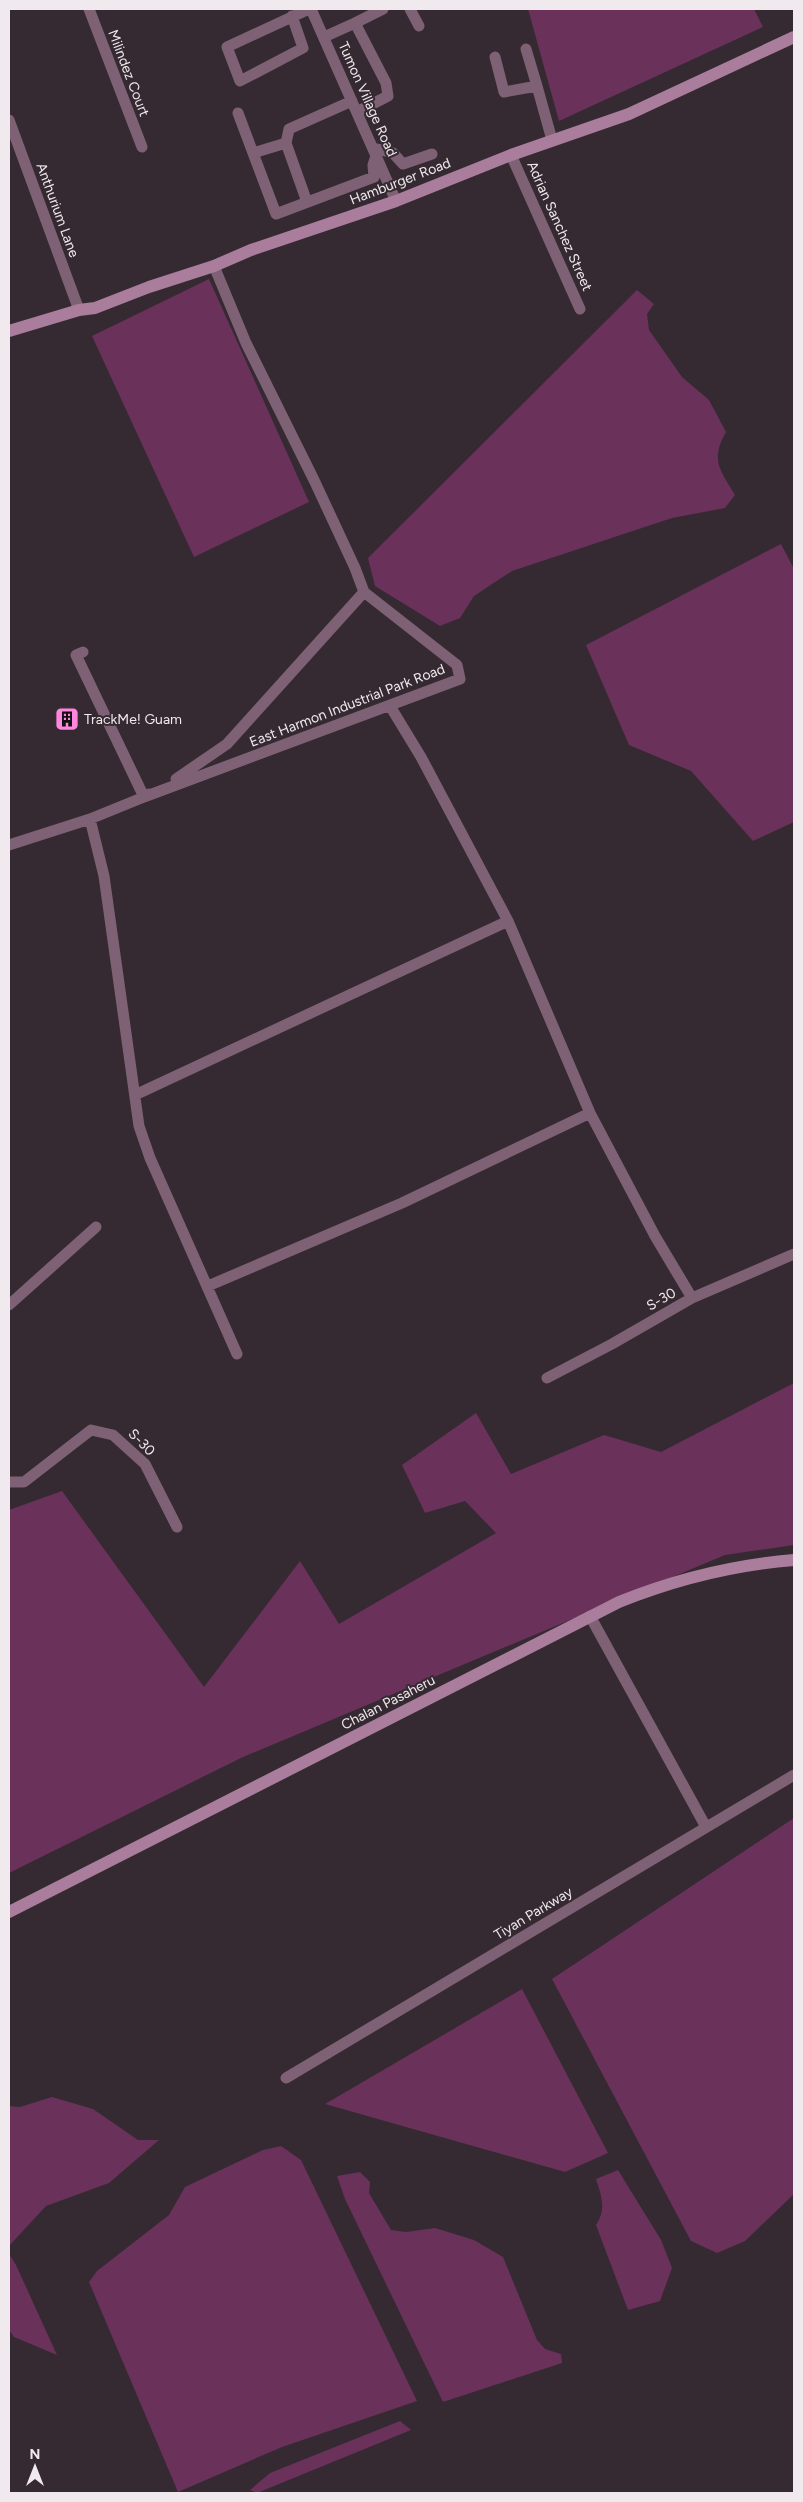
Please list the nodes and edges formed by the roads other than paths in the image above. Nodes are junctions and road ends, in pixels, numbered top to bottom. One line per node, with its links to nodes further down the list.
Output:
1 (89, 9): 18 (street, Milindez Court)
2 (310, 9): 5 (street); 8 (street, Tumon Village Road)
3 (383, 9): 6 (street)
4 (410, 9): 7 (street)
5 (292, 16): 5 (street)
6 (355, 23): 8 (street); 13 (street)
7 (419, 26)
8 (324, 37): 13 (street, Tumon Village Road)
9 (794, 37): 16 (main road, Hamburger Road)
10 (526, 49): 12 (street)
11 (495, 58): 12 (street)
12 (536, 86): 16 (street)
13 (355, 107): 17 (street); 19 (street, Tumon Village Road)
14 (238, 113): 20 (street)
15 (9, 120): 27 (street, Anthurium Lane)
16 (552, 140): 22 (main road, Hamburger Road)
17 (286, 143): 20 (street); 24 (street)
18 (142, 147)
19 (375, 152): 21 (street); 23 (street, Tumon Village Road); 24 (street)
20 (253, 153): 24 (street)
21 (432, 154)
22 (511, 155): 23 (main road, Hamburger Road); 26 (street, Adrian Sanchez Street)
23 (396, 201): 25 (main road, Hamburger Road)
24 (308, 202)
25 (214, 266): 27 (main road, Hamburger Road); 29 (street)
26 (580, 308)
27 (79, 310): 28 (main road, Hamburger Road)
28 (9, 331)
29 (364, 592): 31 (street, East Harmon Industrial Park Road); 32 (street)
30 (83, 652): 32 (street)
31 (390, 706): 32 (street, East Harmon Industrial Park Road); 35 (street)
32 (144, 797): 33 (street, East Harmon Industrial Park Road)
33 (90, 819): 34 (street, East Harmon Industrial Park Road); 36 (street)
34 (9, 845)
35 (508, 921): 36 (street); 37 (street)
36 (135, 1095): 40 (street)
37 (590, 1113): 40 (street); 41 (street)
38 (96, 1227): 42 (street)
39 (794, 1254): 41 (street, S-30)
40 (208, 1286): 43 (street)
41 (692, 1298): 44 (street, S-30)
42 (9, 1305)
43 (237, 1354)
44 (546, 1378)
45 (9, 1482): 46 (street, S-30)
46 (177, 1527)
47 (794, 1560): 48 (main road, Chalan Pasaheru)
48 (590, 1616): 50 (street); 51 (main road, Chalan Pasaheru)
49 (794, 1775): 50 (street, Tiyan Parkway)
50 (706, 1827): 52 (street, Tiyan Parkway)
51 (9, 1912)
52 (286, 2078)

